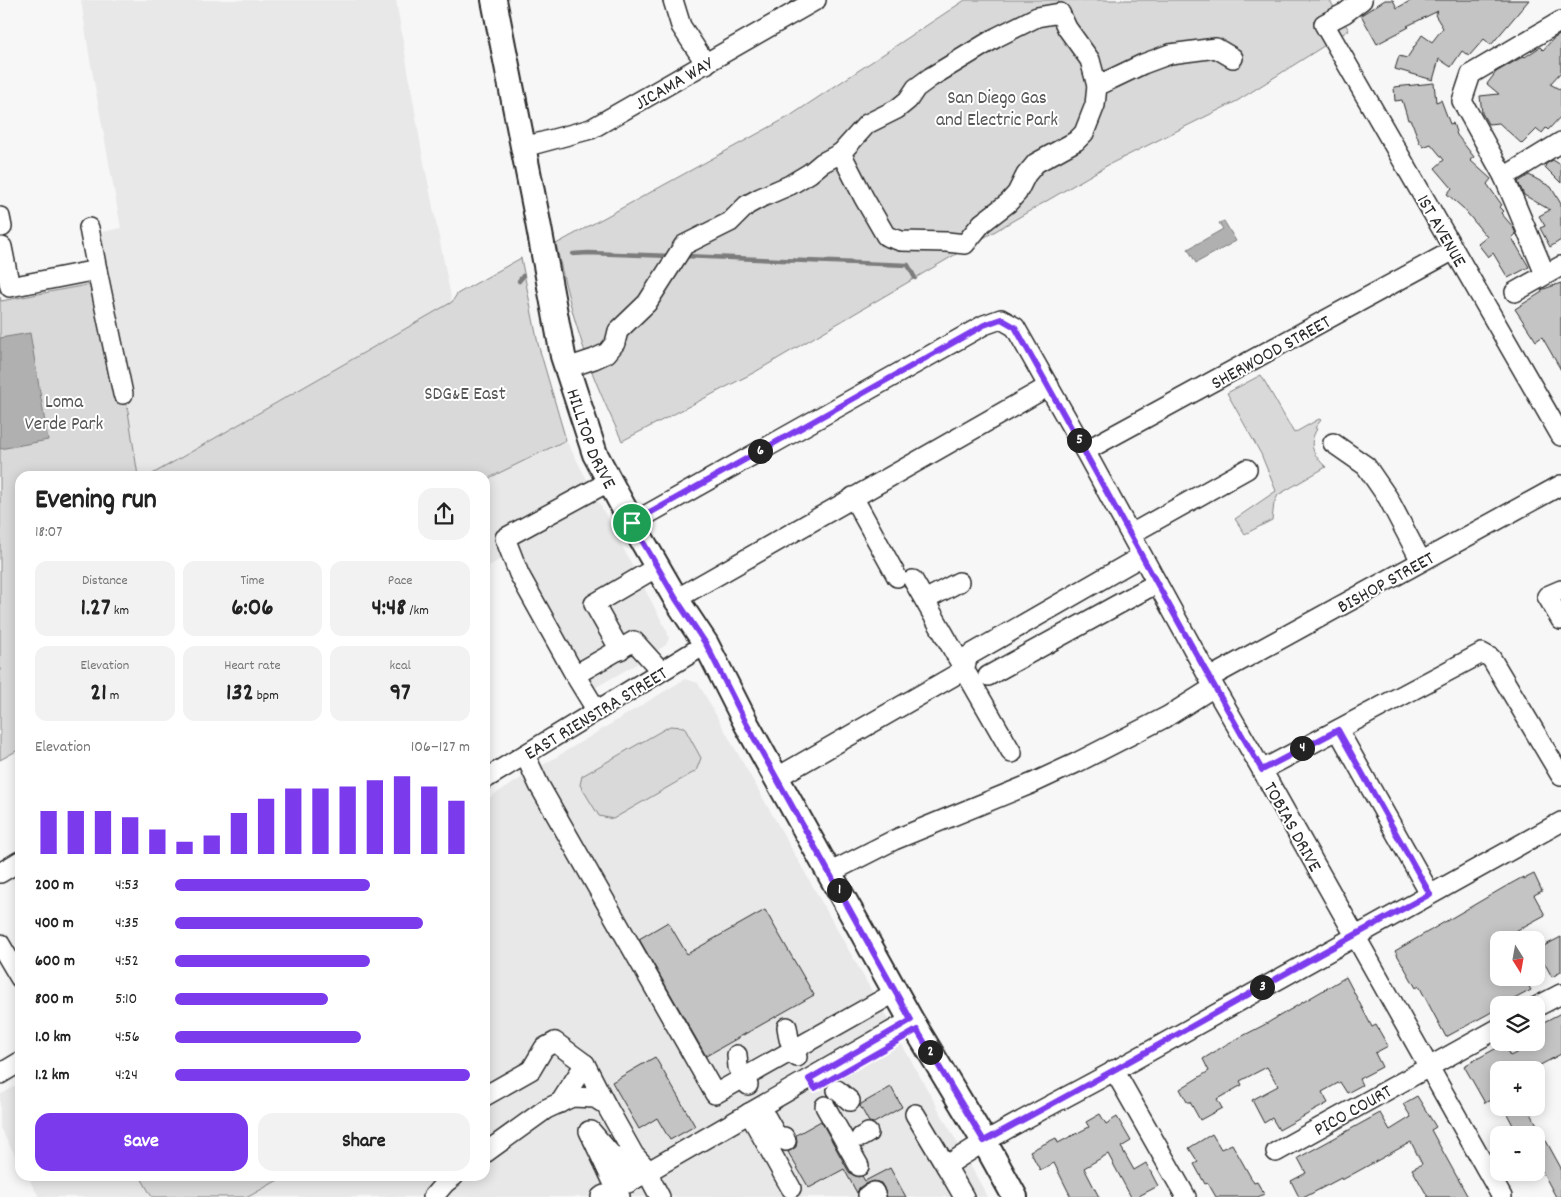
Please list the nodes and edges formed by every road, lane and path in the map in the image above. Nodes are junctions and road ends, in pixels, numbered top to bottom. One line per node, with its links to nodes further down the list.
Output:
1 (494, 0): 11 (main road, HILLTOP DRIVE)
2 (673, 0): 8 (street)
3 (816, 0): 8 (street, JICAMA WAY)
4 (1362, 0): 16 (street, 1ST AVENUE)
5 (1064, 7): 9 (street); 12 (street)
6 (1561, 21): 13 (street)
7 (1233, 58): 9 (street)
8 (706, 64): 11 (street, JICAMA WAY)
9 (1097, 86): 12 (street)
10 (1561, 142): 13 (street)
11 (524, 147): 20 (main road, HILLTOP DRIVE)
12 (841, 153): 20 (street)
13 (1504, 177): 18 (street)
14 (89, 228): 17 (street)
15 (3, 247): 17 (street)
16 (1454, 250): 23 (street, 1ST AVENUE); 25 (street, SHERWOOD STREET)
17 (97, 270): 22 (street)
18 (1553, 270): 19 (street)
19 (1515, 292)
20 (567, 368): 27 (main road, HILLTOP DRIVE)
21 (1049, 386): 25 (street, TOBIAS DRIVE); 29 (street); 30 (street, TOBIAS DRIVE)
22 (123, 394)
23 (1561, 436)
24 (1333, 443): 33 (street)
25 (1086, 451): 31 (street, TOBIAS DRIVE)
26 (1247, 468): 31 (street)
27 (610, 481): 30 (main road, HILLTOP DRIVE); 45 (street)
28 (1561, 485): 33 (street, BISHOP STREET)
29 (853, 498): 38 (street); 39 (street)
30 (632, 523): 34 (main road, HILLTOP DRIVE)
31 (1131, 534): 32 (street, TOBIAS DRIVE)
32 (1142, 556): 36 (street, TOBIAS DRIVE); 43 (street)
33 (1421, 561): 47 (street, BISHOP STREET)
34 (657, 567): 38 (main road, HILLTOP DRIVE); 42 (street)
35 (959, 582): 39 (street)
36 (1157, 583): 46 (street); 47 (street, TOBIAS DRIVE)
37 (1561, 590): 40 (street)
38 (676, 599): 41 (main road, HILLTOP DRIVE)
39 (925, 600): 43 (street)
40 (1561, 620)
41 (706, 644): 44 (street, EAST RIENSTRA STREET); 55 (main road, HILLTOP DRIVE)
42 (620, 650): 44 (street); 45 (street)
43 (964, 670): 50 (street); 55 (street)
44 (661, 671): 48 (street, EAST RIENSTRA STREET)
45 (575, 675): 48 (street)
46 (988, 676)
47 (1212, 682): 52 (street, TOBIAS DRIVE); 59 (street, BISHOP STREET)
48 (597, 711): 51 (street, EAST RIENSTRA STREET)
49 (1338, 730): 52 (street); 54 (street); 60 (street)
50 (1012, 753)
51 (525, 755): 53 (street, EAST RIENSTRA STREET); 78 (street)
52 (1262, 770): 61 (street, TOBIAS DRIVE)
53 (490, 776)
54 (1561, 776)
55 (776, 778): 59 (main road, HILLTOP DRIVE)
56 (1561, 822): 60 (street)
57 (15, 864): 58 (street)
58 (0, 873)
59 (829, 873): 64 (main road, HILLTOP DRIVE)
60 (1430, 894): 61 (street)
61 (1355, 935): 73 (street, TOBIAS DRIVE); 74 (street)
62 (0, 944): 63 (street)
63 (15, 970)
64 (896, 992): 67 (main road, HILLTOP DRIVE); 76 (street)
65 (1561, 994): 66 (street)
66 (1545, 1002)
67 (914, 1025): 76 (street); 83 (main road, HILLTOP DRIVE)
68 (787, 1027): 76 (street)
69 (1490, 1033): 73 (street, PICO COURT)
70 (737, 1055): 78 (street)
71 (585, 1064): 77 (street); 79 (street); 80 (street)
72 (15, 1065): 75 (street)
73 (1428, 1066): 85 (street, PICO COURT); 97 (street, TOBIAS DRIVE)
74 (1114, 1070): 83 (street); 96 (street)
75 (0, 1074)
76 (812, 1085): 78 (street); 78 (street); 86 (street)
77 (490, 1093)
78 (754, 1100): 82 (street); 88 (street); 90 (street)
79 (560, 1103): 80 (street); 84 (street)
80 (606, 1105): 88 (street)
81 (915, 1114): 87 (street)
82 (786, 1141)
83 (984, 1141): 87 (street); 95 (main road, HILLTOP DRIVE)
84 (490, 1149)
85 (1276, 1152)
86 (859, 1166)
87 (946, 1166): 94 (street)
88 (649, 1171): 91 (street); 93 (street)
89 (447, 1181): 92 (street)
90 (791, 1188)
91 (614, 1191)
92 (433, 1197)
93 (660, 1197)
94 (964, 1197)
95 (1014, 1197)
96 (1186, 1197)
97 (1502, 1197)

